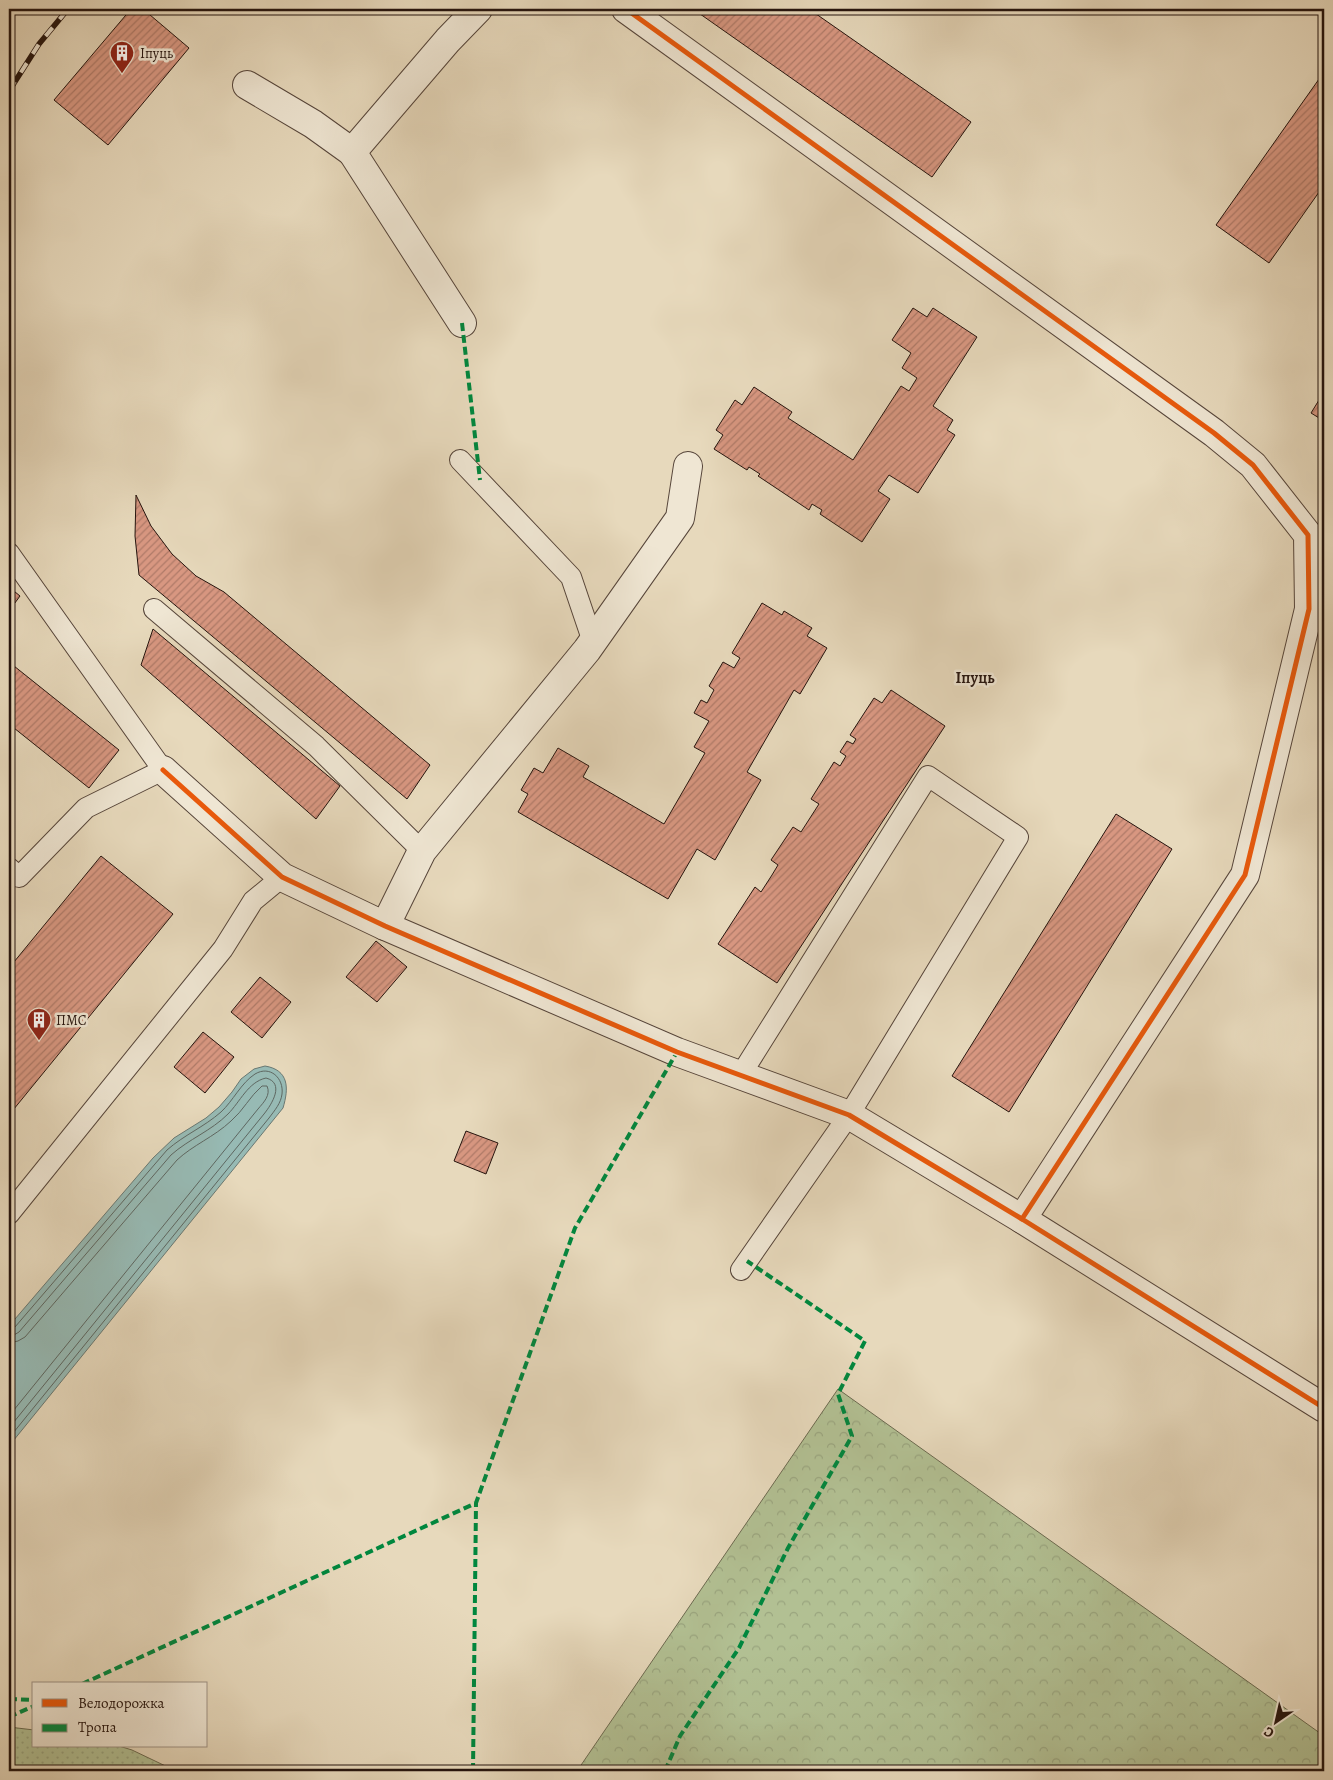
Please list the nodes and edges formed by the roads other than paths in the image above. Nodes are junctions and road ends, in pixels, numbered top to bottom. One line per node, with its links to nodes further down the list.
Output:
1 (478, 9): 4 (street)
2 (626, 9): 9 (street)
3 (248, 85): 4 (street)
4 (352, 152): 5 (street)
5 (462, 323)
6 (460, 460): 11 (lane)
7 (688, 466): 11 (street)
8 (9, 553): 12 (lane)
9 (1317, 605): 20 (street)
10 (154, 609): 13 (lane)
11 (593, 642): 13 (street)
12 (164, 770): 14 (lane); 15 (street)
13 (422, 851): 16 (street)
14 (9, 868)
15 (282, 877): 16 (street); 19 (lane)
16 (385, 926): 17 (street)
17 (740, 1076): 18 (street); 18 (lane)
18 (849, 1115): 20 (street); 21 (lane)
19 (9, 1214)
20 (1022, 1219): 22 (street)
21 (741, 1270)
22 (1324, 1408)

